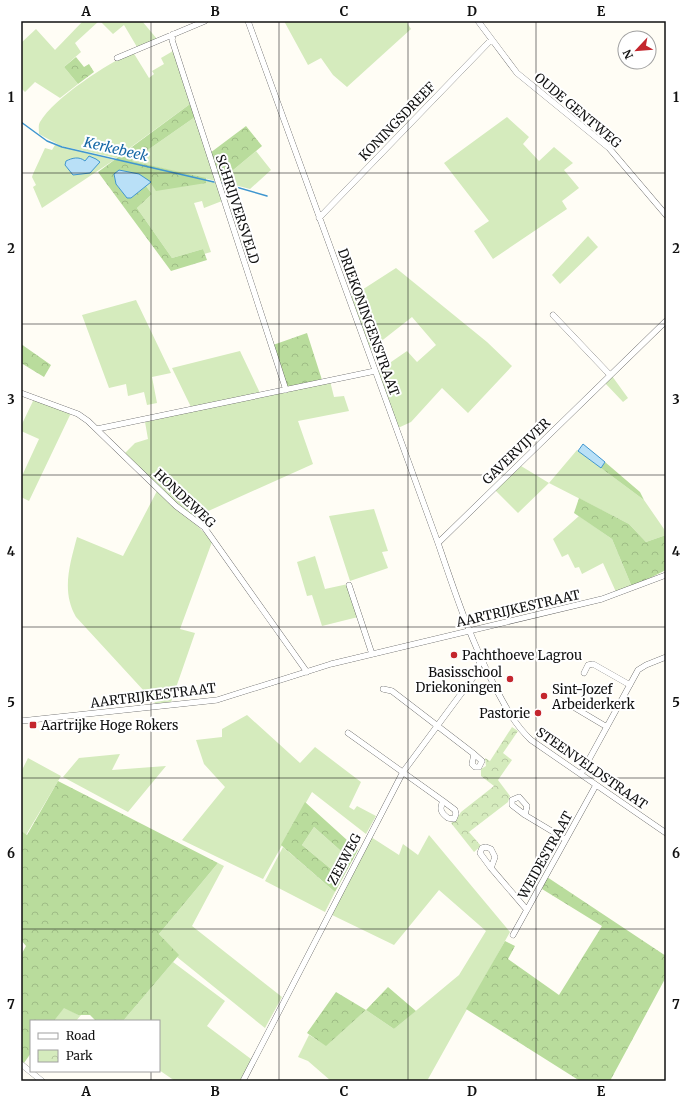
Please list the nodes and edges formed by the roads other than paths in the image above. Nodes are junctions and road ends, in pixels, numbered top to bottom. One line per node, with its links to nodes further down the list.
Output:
1 (205, 21): 4 (street)
2 (248, 21): 8 (street, DRIEKONINGENSTRAAT)
3 (478, 21): 5 (street, OUDE GENTWEG)
4 (173, 34): 6 (street); 13 (street, SCHRIJVERSVELD)
5 (491, 40): 7 (street, OUDE GENTWEG); 8 (street, KONINGSDREEF)
6 (117, 58)
7 (666, 215)
8 (319, 218): 11 (street, DRIEKONINGENSTRAAT)
9 (554, 314): 12 (street)
10 (666, 321): 12 (street, GAVERVIJVER)
11 (375, 371): 13 (street); 16 (street, DRIEKONINGENSTRAAT)
12 (610, 375): 16 (street, GAVERVIJVER)
13 (286, 390): 15 (street)
14 (21, 393): 15 (street, HONDEWEG)
15 (97, 429): 23 (street, HONDEWEG)
16 (438, 543): 19 (street, DRIEKONINGENSTRAAT)
17 (666, 575): 19 (street, AARTRIJKESTRAAT)
18 (349, 585): 20 (street)
19 (468, 630): 20 (street, AARTRIJKESTRAAT); 22 (street, STEENVELDSTRAAT)
20 (372, 654): 23 (street, AARTRIJKESTRAAT)
21 (666, 657): 25 (street)
22 (480, 659): 29 (street, ZEEWEG); 34 (street, STEENVELDSTRAAT)
23 (306, 672): 28 (street, AARTRIJKESTRAAT)
24 (584, 673): 25 (street)
25 (630, 685): 30 (street)
26 (383, 688): 29 (street)
27 (575, 708): 30 (street)
28 (21, 721)
29 (437, 726): 32 (street); 33 (street, ZEEWEG)
30 (607, 727): 34 (street)
31 (348, 733): 33 (street)
32 (474, 754)
33 (402, 772): 36 (street); 47 (street, ZEEWEG)
34 (581, 774): 35 (street, STEENVELDSTRAAT)
35 (596, 785): 38 (street, STEENVELDSTRAAT); 39 (street, WEIDESTRAAT)
36 (443, 801)
37 (526, 815): 39 (street)
38 (666, 833)
39 (566, 839): 41 (street, WEIDESTRAAT)
40 (491, 868): 41 (street)
41 (526, 910): 42 (street, WEIDESTRAAT)
42 (513, 935)
43 (21, 1064): 44 (street)
44 (30, 1071)
45 (31, 1072): 46 (street)
46 (42, 1081)
47 (243, 1081)

